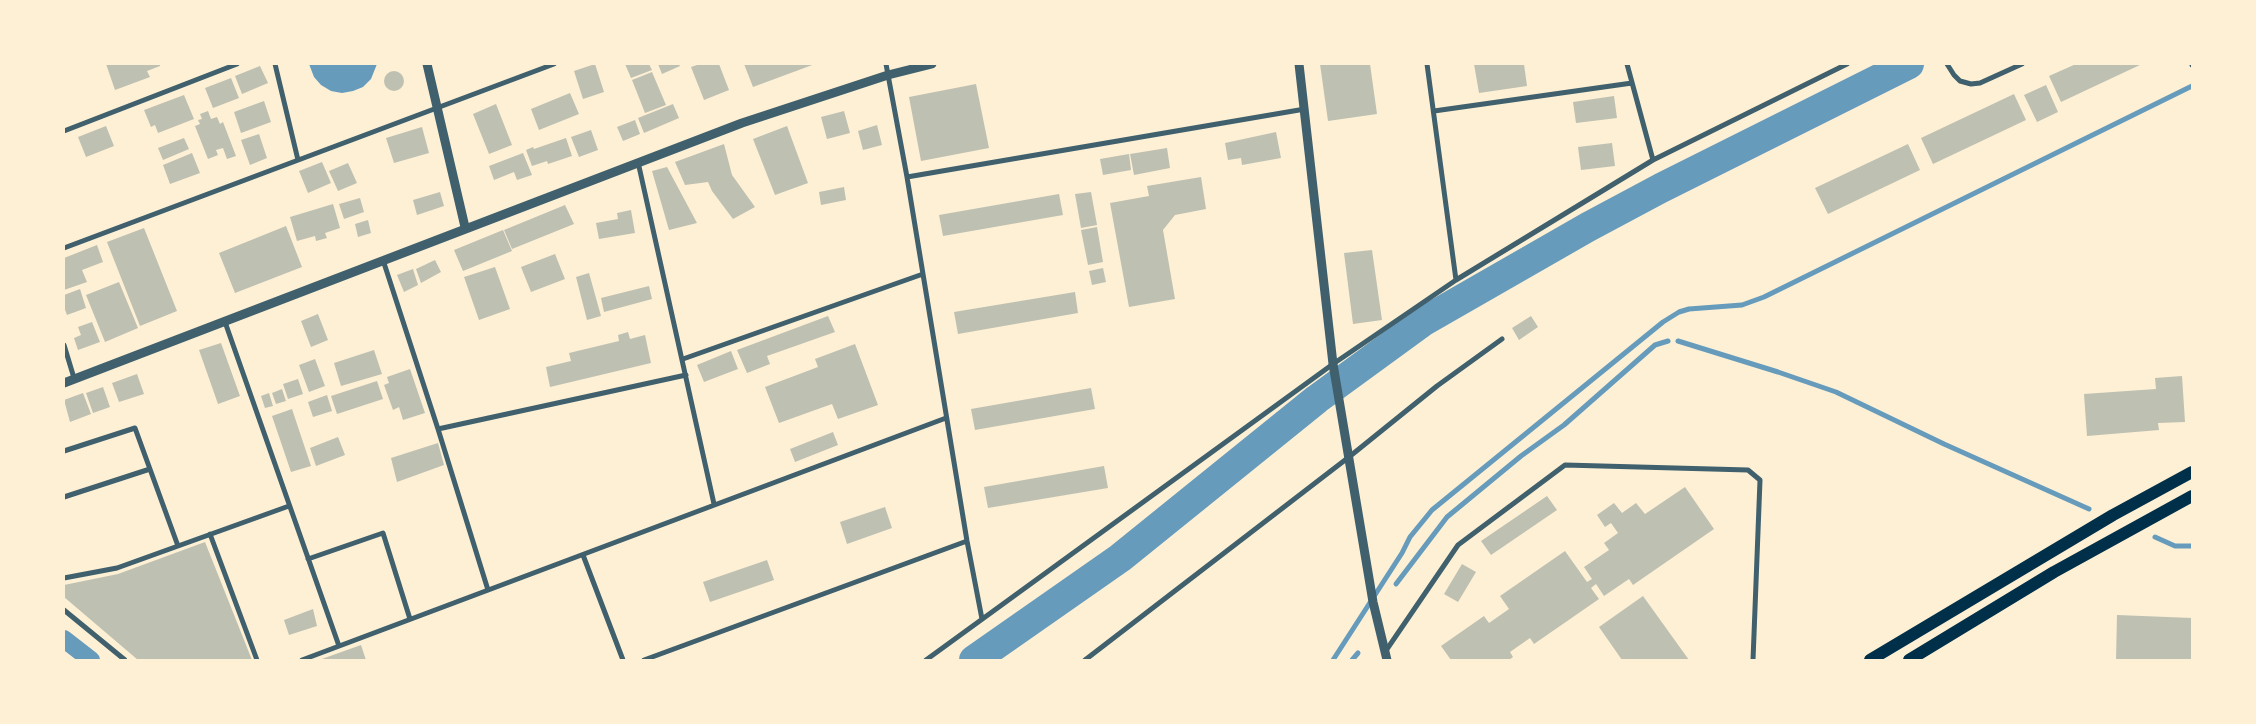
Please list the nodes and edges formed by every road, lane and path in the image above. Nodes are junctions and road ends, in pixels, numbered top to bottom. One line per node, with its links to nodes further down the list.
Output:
1 (237, 64): 18 (street)
2 (275, 64): 19 (street)
3 (427, 64): 15 (street)
4 (554, 64): 15 (street)
5 (886, 64): 13 (street)
6 (932, 64): 13 (street)
7 (1299, 64): 16 (street)
8 (1427, 64): 17 (street)
9 (1626, 64): 14 (street)
10 (1847, 64): 20 (street)
11 (2022, 64): 12 (street)
12 (1948, 66)
13 (888, 75): 21 (street); 22 (street)
14 (1632, 83): 17 (street); 20 (street)
15 (438, 108): 19 (street); 23 (street)
16 (1305, 109): 22 (street); 32 (street)
17 (1434, 111): 27 (street)
18 (64, 131)
19 (298, 160): 24 (street)
20 (1653, 160): 27 (street)
21 (638, 162): 23 (street); 31 (street)
22 (907, 177): 26 (street)
23 (465, 227): 25 (street)
24 (64, 248)
25 (383, 260): 28 (street); 37 (street)
26 (923, 274): 31 (street); 36 (street)
27 (1456, 280): 32 (street)
28 (225, 322): 34 (street); 45 (street)
29 (1502, 339): 39 (street)
30 (64, 345): 34 (street)
31 (683, 359): 33 (street)
32 (1334, 364): 39 (street); 55 (street)
33 (686, 375): 37 (street); 44 (street)
34 (74, 378): 35 (street)
35 (64, 382)
36 (946, 418): 44 (street); 47 (street)
37 (438, 429): 52 (street)
38 (64, 450): 40 (street)
39 (1350, 457): 57 (street); 64 (street)
40 (150, 469): 43 (street); 48 (street)
41 (2192, 472): 66 (main road)
42 (2192, 496): 67 (main road)
43 (64, 497)
44 (714, 504): 49 (street)
45 (290, 506): 46 (street); 50 (street)
46 (210, 534): 48 (street); 59 (street)
47 (967, 541): 55 (street); 62 (street)
48 (178, 546): 51 (street)
49 (583, 555): 52 (street); 61 (street)
50 (308, 559): 54 (street); 56 (street)
51 (64, 578)
52 (488, 590): 54 (street)
53 (64, 610): 58 (street)
54 (410, 619): 56 (street)
55 (982, 619): 63 (street)
56 (339, 646): 60 (street)
57 (1386, 656): 65 (street)
58 (125, 660)
59 (257, 660)
60 (302, 660)
61 (623, 660)
62 (644, 660)
63 (926, 660)
64 (1085, 660)
65 (1753, 660)
66 (1870, 660)
67 (1909, 660)

